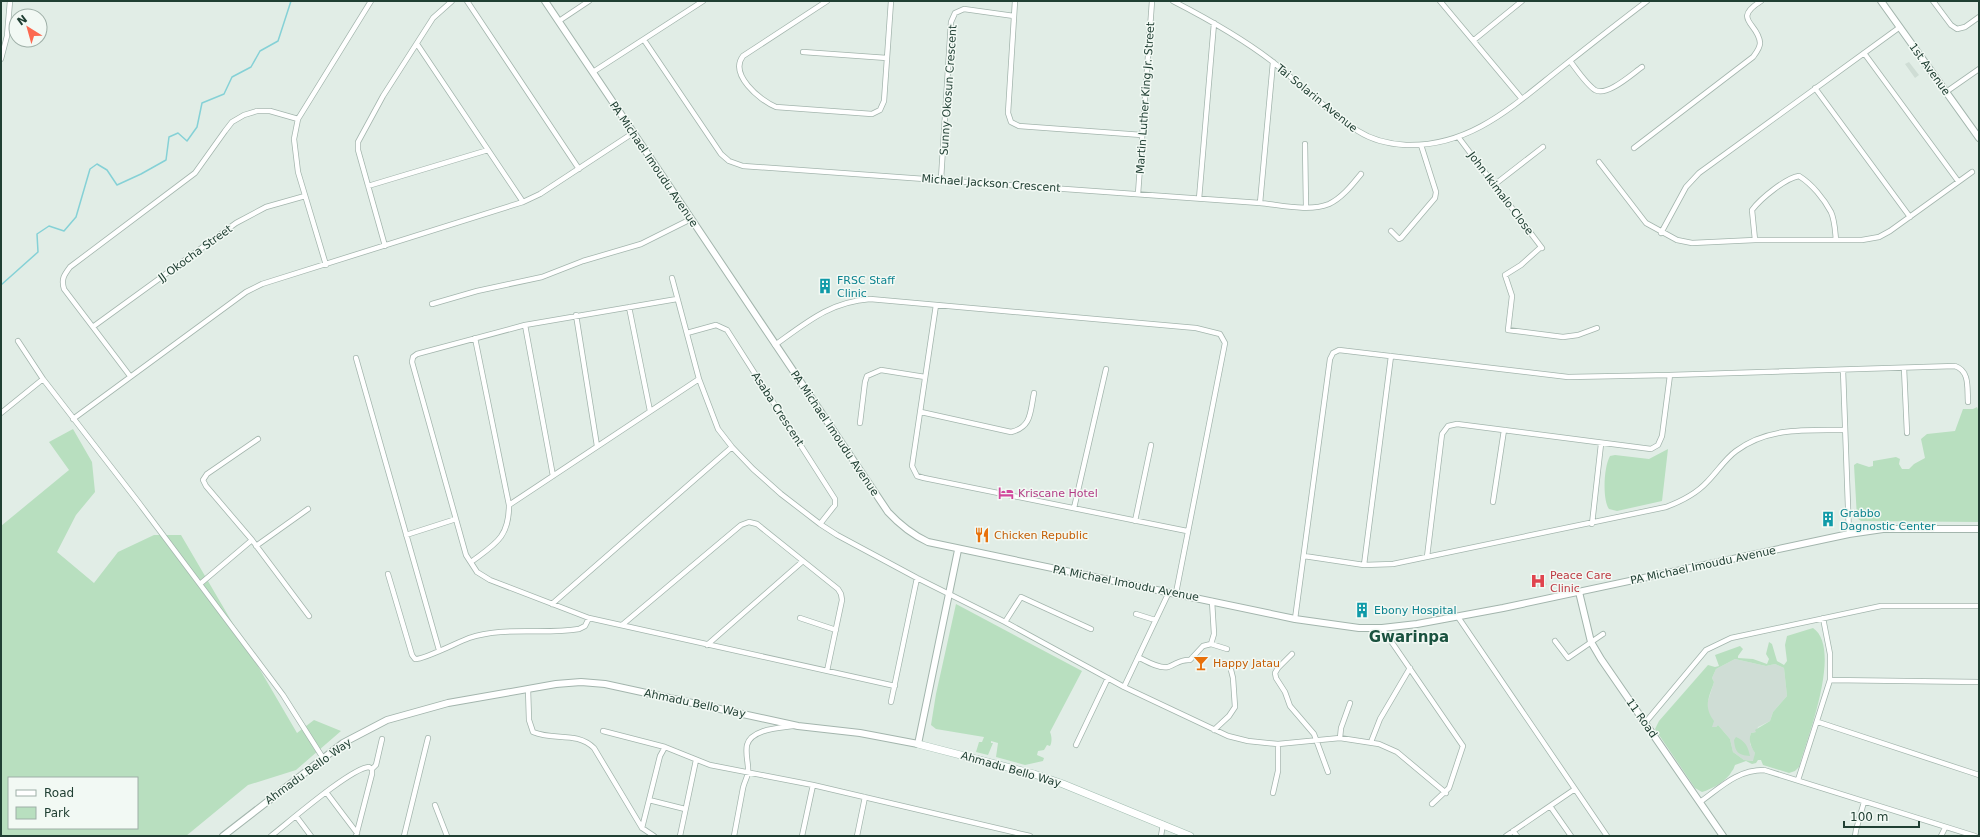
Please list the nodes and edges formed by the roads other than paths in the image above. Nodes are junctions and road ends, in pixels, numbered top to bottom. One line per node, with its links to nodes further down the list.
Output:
1 (10, 1): 30 (street)
2 (370, 1): 39 (street)
3 (452, 1): 26 (street)
4 (467, 1): 50 (street)
5 (546, 1): 21 (street, PA Michael Imoudu Avenue)
6 (589, 1): 21 (street)
7 (703, 1): 24 (street)
8 (828, 1): 29 (street)
9 (891, 1): 29 (street)
10 (1015, 1): 19 (street)
11 (1152, 1): 41 (street, Martin Luther King Jr. Street)
12 (1173, 1): 22 (street, Tai Solarin Avenue)
13 (1440, 1): 25 (street)
14 (1647, 1): 31 (street, Tai Solarin Avenue)
15 (1761, 1): 47 (street)
16 (1881, 1): 23 (street, 1st Avenue)
17 (1933, 1): 20 (street)
18 (1519, 2): 25 (street)
19 (1014, 16): 41 (street); 53 (street, Sunny Okosun Crescent)
20 (1979, 17)
21 (559, 21): 35 (street, PA Michael Imoudu Avenue)
22 (1214, 23): 32 (street, Tai Solarin Avenue); 59 (street)
23 (1900, 27): 28 (street); 37 (street, 1st Avenue)
24 (644, 40): 35 (street); 53 (street, Michael Jackson Crescent)
25 (1474, 40): 38 (street)
26 (417, 44): 48 (street); 56 (street)
27 (803, 52): 29 (street)
28 (1864, 53): 36 (street); 54 (street)
29 (887, 58)
30 (1, 59)
31 (1570, 61): 33 (street); 38 (street, Tai Solarin Avenue)
32 (1273, 62): 45 (street, Tai Solarin Avenue); 61 (street)
33 (1642, 67)
34 (1979, 69): 37 (street)
35 (593, 72): 40 (street, PA Michael Imoudu Avenue)
36 (1815, 88): 63 (street); 66 (street)
37 (1946, 92): 43 (street, 1st Avenue)
38 (1522, 99): 42 (street, Tai Solarin Avenue)
39 (298, 119): 58 (street); 78 (street)
40 (633, 133): 50 (street); 64 (street, PA Michael Imoudu Avenue)
41 (1142, 135): 57 (street, Martin Luther King Jr. Street)
42 (1459, 138): 45 (street, Tai Solarin Avenue); 55 (street, John Ikimalo Close)
43 (1979, 138)
44 (1305, 144): 62 (street)
45 (1421, 145): 65 (street)
46 (1543, 147): 55 (street)
47 (1634, 148)
48 (488, 150): 56 (street); 60 (street)
49 (1599, 162): 66 (street)
50 (579, 169): 60 (street)
51 (1972, 172): 54 (street)
52 (1361, 174): 62 (street, Michael Jackson Crescent)
53 (941, 179): 57 (street, Michael Jackson Crescent)
54 (1958, 181): 63 (street)
55 (1494, 185): 79 (street, John Ikimalo Close)
56 (368, 186): 69 (street)
57 (1138, 194): 59 (street, Michael Jackson Crescent)
58 (305, 196): 70 (street); 78 (street, JJ Okocha Street)
59 (1199, 199): 61 (street, Michael Jackson Crescent)
60 (523, 202): 69 (street)
61 (1260, 203): 62 (street, Michael Jackson Crescent)
62 (1306, 207)
63 (1910, 217): 68 (street)
64 (691, 219): 73 (street); 83 (street, PA Michael Imoudu Avenue)
65 (1390, 232)
66 (1661, 233): 67 (street)
67 (1755, 240): 68 (street); 68 (street)
68 (1836, 240)
69 (385, 246): 70 (street)
70 (326, 265): 89 (street)
71 (672, 278): 72 (street)
72 (677, 299): 75 (street); 80 (street)
73 (432, 304)
74 (936, 305): 83 (street); 91 (street); 119 (street)
75 (629, 307): 76 (street); 96 (street)
76 (576, 315): 77 (street); 107 (street)
77 (525, 325): 81 (street); 109 (street)
78 (94, 326): 89 (street)
79 (1597, 328)
80 (687, 333): 93 (street); 116 (street, Asaba Crescent)
81 (475, 338): 111 (street); 114 (street)
82 (18, 341): 92 (street)
83 (775, 345): 124 (street, PA Michael Imoudu Avenue)
84 (1391, 356): 90 (street); 125 (street); 129 (street)
85 (356, 358): 121 (street)
86 (1904, 368): 88 (street); 95 (street); 103 (street)
87 (1106, 369): 112 (street)
88 (1842, 370): 90 (street); 102 (street)
89 (130, 376): 99 (street)
90 (1670, 376): 105 (street)
91 (926, 377): 97 (street); 100 (street)
92 (43, 379): 98 (street); 99 (street)
93 (699, 379): 96 (street); 108 (street)
94 (1034, 393): 97 (street)
95 (1968, 402)
96 (650, 411): 107 (street)
97 (921, 412): 112 (street)
98 (1, 413)
99 (73, 419): 132 (street)
100 (860, 423)
101 (1504, 430): 105 (street); 110 (street); 126 (street)
102 (1845, 430): 117 (street); 120 (street)
103 (1907, 433)
104 (258, 439): 122 (street)
105 (1601, 444): 117 (street)
106 (1151, 445): 115 (street)
107 (597, 446): 109 (street)
108 (732, 447): 116 (street); 138 (street)
109 (553, 476): 111 (street)
110 (1493, 502)
111 (509, 505): 127 (street)
112 (1074, 508): 115 (street)
113 (308, 509): 123 (street)
114 (456, 519): 121 (street); 127 (street)
115 (1135, 521): 119 (street)
116 (820, 524): 131 (street)
117 (1592, 524): 126 (street)
118 (1979, 529): 120 (street, PA Michael Imoudu Avenue)
119 (1187, 532): 136 (street)
120 (1849, 534): 134 (street, PA Michael Imoudu Avenue)
121 (406, 535): 159 (street)
122 (252, 540): 123 (street); 132 (street)
123 (256, 546): 141 (street)
124 (958, 550): 133 (street, PA Michael Imoudu Avenue); 135 (street)
125 (1304, 556): 129 (street); 145 (street)
126 (1427, 557): 129 (street)
127 (470, 562): 138 (street)
128 (802, 562): 149 (street); 152 (street); 157 (street)
129 (1364, 565)
130 (388, 574): 159 (street)
131 (917, 578): 135 (street); 168 (street)
132 (200, 584): 187 (street)
133 (1169, 592): 136 (street, PA Michael Imoudu Avenue); 147 (street)
134 (1579, 592): 142 (street, PA Michael Imoudu Avenue); 155 (street, 11 Road)
135 (948, 593): 148 (street); 183 (street)
136 (1176, 593): 137 (street, PA Michael Imoudu Avenue)
137 (1212, 601): 145 (street, PA Michael Imoudu Avenue); 156 (street)
138 (552, 604): 143 (street)
139 (1979, 606): 146 (street)
140 (1136, 614): 147 (street)
141 (309, 616)
142 (1458, 617): 150 (street, PA Michael Imoudu Avenue); 195 (street)
143 (589, 618): 149 (street); 159 (street)
144 (800, 618): 152 (street)
145 (1295, 618): 150 (street, PA Michael Imoudu Avenue)
146 (1823, 618): 166 (street); 174 (street)
147 (1155, 620): 161 (street)
148 (1005, 622): 151 (street); 165 (street)
149 (622, 625): 157 (street)
150 (1382, 628): 162 (street)
151 (1091, 629)
152 (836, 630): 164 (street)
153 (1603, 634): 155 (street)
154 (1555, 641): 155 (street)
155 (1591, 642): 174 (street, 11 Road)
156 (1211, 644): 158 (street); 161 (street)
157 (707, 645): 164 (street)
158 (1226, 649)
159 (439, 650)
160 (1292, 654): 181 (street)
161 (1138, 657): 169 (street)
162 (1410, 668): 182 (street); 198 (street)
163 (1231, 670): 176 (street)
164 (828, 671): 168 (street)
165 (1108, 678): 169 (street); 185 (street)
166 (1830, 680): 167 (street); 173 (street)
167 (1979, 682)
168 (895, 686): 171 (street)
169 (1124, 687): 176 (street)
170 (528, 689): 175 (street, Ahmadu Bello Way); 187 (street, Ahmadu Bello Way); 209 (street)
171 (891, 702)
172 (1350, 703): 179 (street)
173 (1818, 722): 192 (street); 193 (street)
174 (1646, 723): 201 (street, 11 Road)
175 (798, 726): 183 (street, Ahmadu Bello Way); 190 (street)
176 (1214, 730): 184 (street)
177 (603, 731): 186 (street)
178 (428, 738): 216 (street)
179 (1340, 738): 181 (street); 182 (street)
180 (382, 739): 189 (street)
181 (1318, 740): 184 (street); 191 (street)
182 (1371, 742): 198 (street)
183 (918, 744): 208 (main road, Ahmadu Bello Way)
184 (1278, 744): 197 (street)
185 (1076, 746)
186 (665, 747): 188 (street); 200 (street)
187 (323, 758): 213 (street, Ahmadu Bello Way)
188 (696, 760): 190 (street); 206 (street)
189 (372, 769): 196 (street); 212 (street)
190 (748, 772): 194 (street); 220 (street)
191 (1328, 772)
192 (1979, 776)
193 (1798, 780): 201 (street); 202 (street)
194 (813, 785): 199 (street); 221 (street)
195 (1575, 788): 205 (street); 229 (street)
196 (326, 792): 207 (street); 212 (street)
197 (1273, 793)
198 (1446, 793): 203 (street)
199 (866, 797): 222 (street); 223 (street)
200 (649, 800): 206 (street); 209 (street)
201 (1700, 802): 230 (street, 11 Road)
202 (1864, 802): 210 (street); 231 (street)
203 (1432, 804)
204 (435, 805): 217 (street)
205 (1550, 806): 211 (street); 228 (street)
206 (685, 809): 219 (street)
207 (296, 816): 214 (street); 215 (street)
208 (1163, 824): 224 (street); 225 (main road, Ahmadu Bello Way)
209 (642, 828): 218 (street)
210 (1945, 828): 232 (street); 233 (street)
211 (1513, 831): 226 (street); 227 (street)
212 (357, 834)
213 (223, 836)
214 (271, 836)
215 (311, 836)
216 (404, 836)
217 (447, 836)
218 (654, 836)
219 (680, 836)
220 (734, 836)
221 (802, 836)
222 (857, 836)
223 (1030, 836)
224 (1161, 836)
225 (1190, 836)
226 (1506, 836)
227 (1517, 836)
228 (1571, 836)
229 (1607, 836)
230 (1723, 836)
231 (1856, 836)
232 (1941, 836)
233 (1975, 836)

